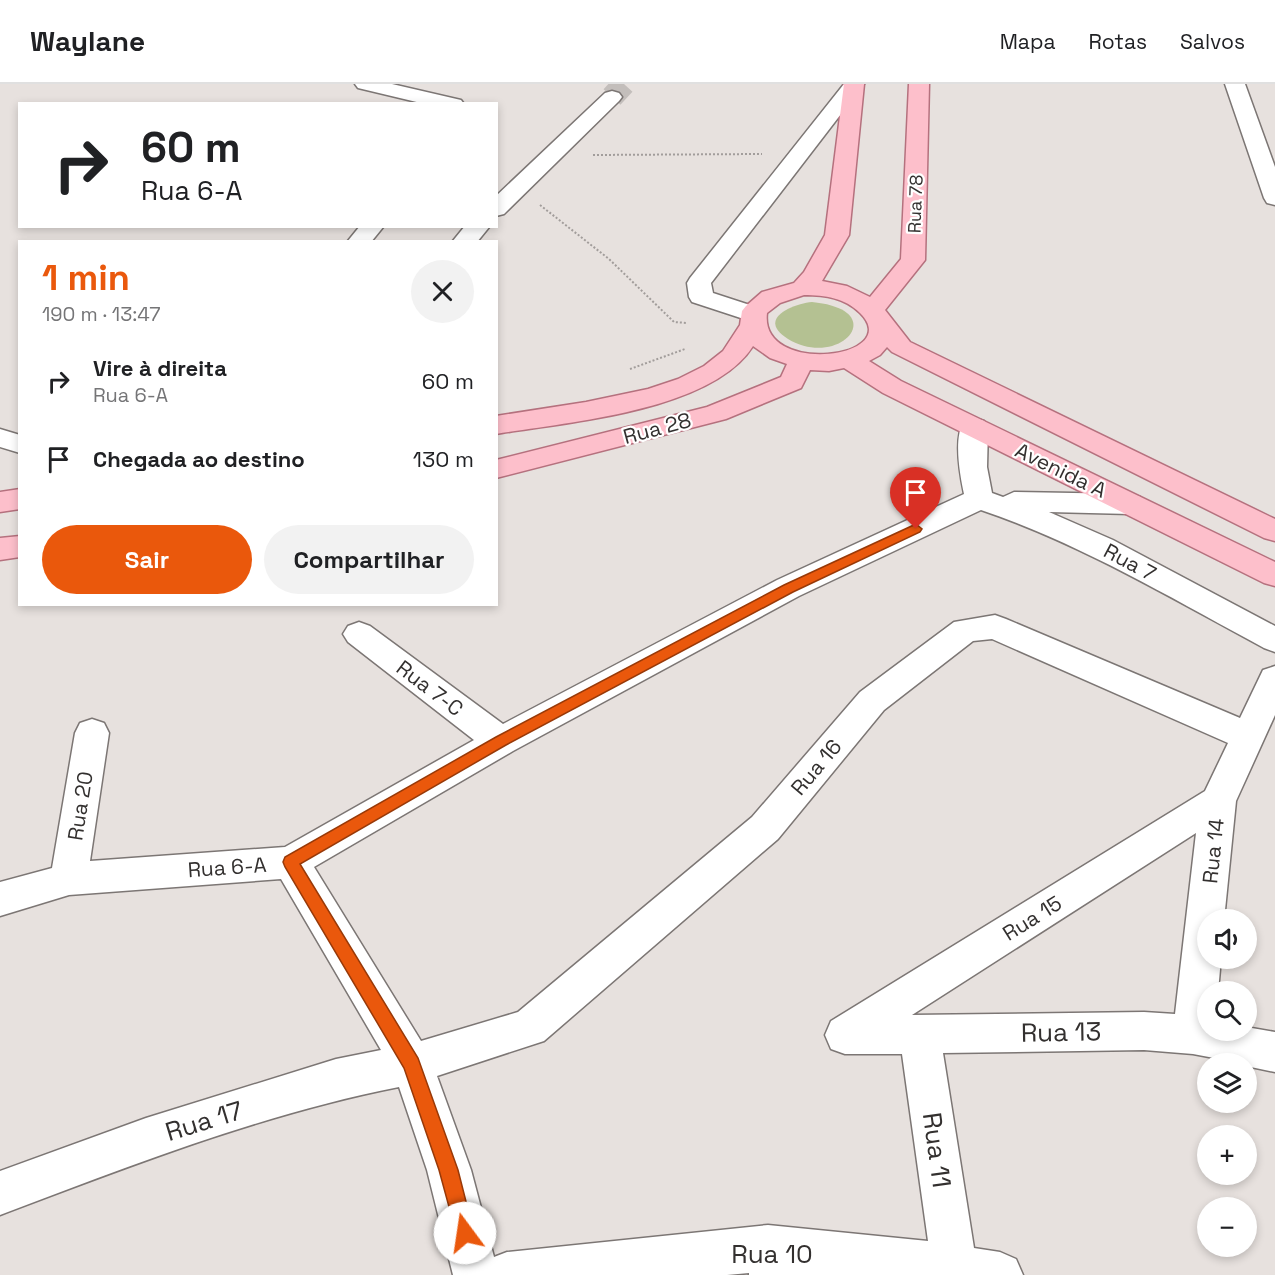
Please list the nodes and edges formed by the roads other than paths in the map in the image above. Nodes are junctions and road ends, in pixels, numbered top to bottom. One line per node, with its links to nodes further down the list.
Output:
1 (365, 84): 6 (street)
2 (854, 84): 13 (main road); 15 (street)
3 (919, 84): 14 (main road, Rua 78)
4 (1235, 84): 7 (street)
5 (612, 97): 8 (street)
6 (445, 102)
7 (1275, 198)
8 (498, 207)
9 (371, 228): 11 (street)
10 (477, 228): 12 (street)
11 (360, 240)
12 (465, 240)
13 (803, 288): 14 (main road); 15 (main road)
14 (877, 317): 16 (main road); 27 (main road, Avenida A)
15 (752, 320): 17 (main road); 18 (main road, Rua 28)
16 (850, 360): 17 (main road); 19 (main road, Avenida A)
17 (801, 362): 22 (main road, Rua 28)
18 (498, 425)
19 (974, 427): 24 (street); 26 (main road, Avenida A)
20 (0, 438): 21 (street)
21 (18, 443)
22 (498, 468)
23 (18, 499): 25 (main road)
24 (979, 499): 26 (street); 32 (street, Rua 7); 36 (street, Rua 6-A)
25 (0, 502)
26 (1130, 504): 30 (main road, Avenida A)
27 (1275, 531)
28 (18, 546): 29 (main road)
29 (0, 549)
30 (1275, 575)
31 (359, 634): 36 (street, Rua 7-C)
32 (1275, 640)
33 (1275, 679): 35 (street, Rua 14)
34 (92, 732): 39 (street, Rua 20)
35 (1249, 737): 37 (street, Rua 14); 45 (street, Rua 16)
36 (501, 741): 38 (street, Rua 6-A)
37 (1218, 801): 42 (street, Rua 15); 43 (street, Rua 14)
38 (291, 862): 39 (street, Rua 6-A); 45 (street)
39 (69, 879): 40 (street, Rua 6-A)
40 (0, 899)
41 (920, 1033): 42 (street, Rua 13); 43 (street, Rua 13); 48 (street, Rua 11)
42 (845, 1035)
43 (1193, 1035): 44 (street, Rua 13)
44 (1275, 1052)
45 (412, 1064): 46 (street, Rua 17); 49 (street)
46 (0, 1193)
47 (770, 1262): 48 (street, Rua 10); 50 (street, Rua 10)
48 (954, 1267): 51 (street, Rua 10)
49 (476, 1275)
50 (507, 1275)
51 (1000, 1275)

